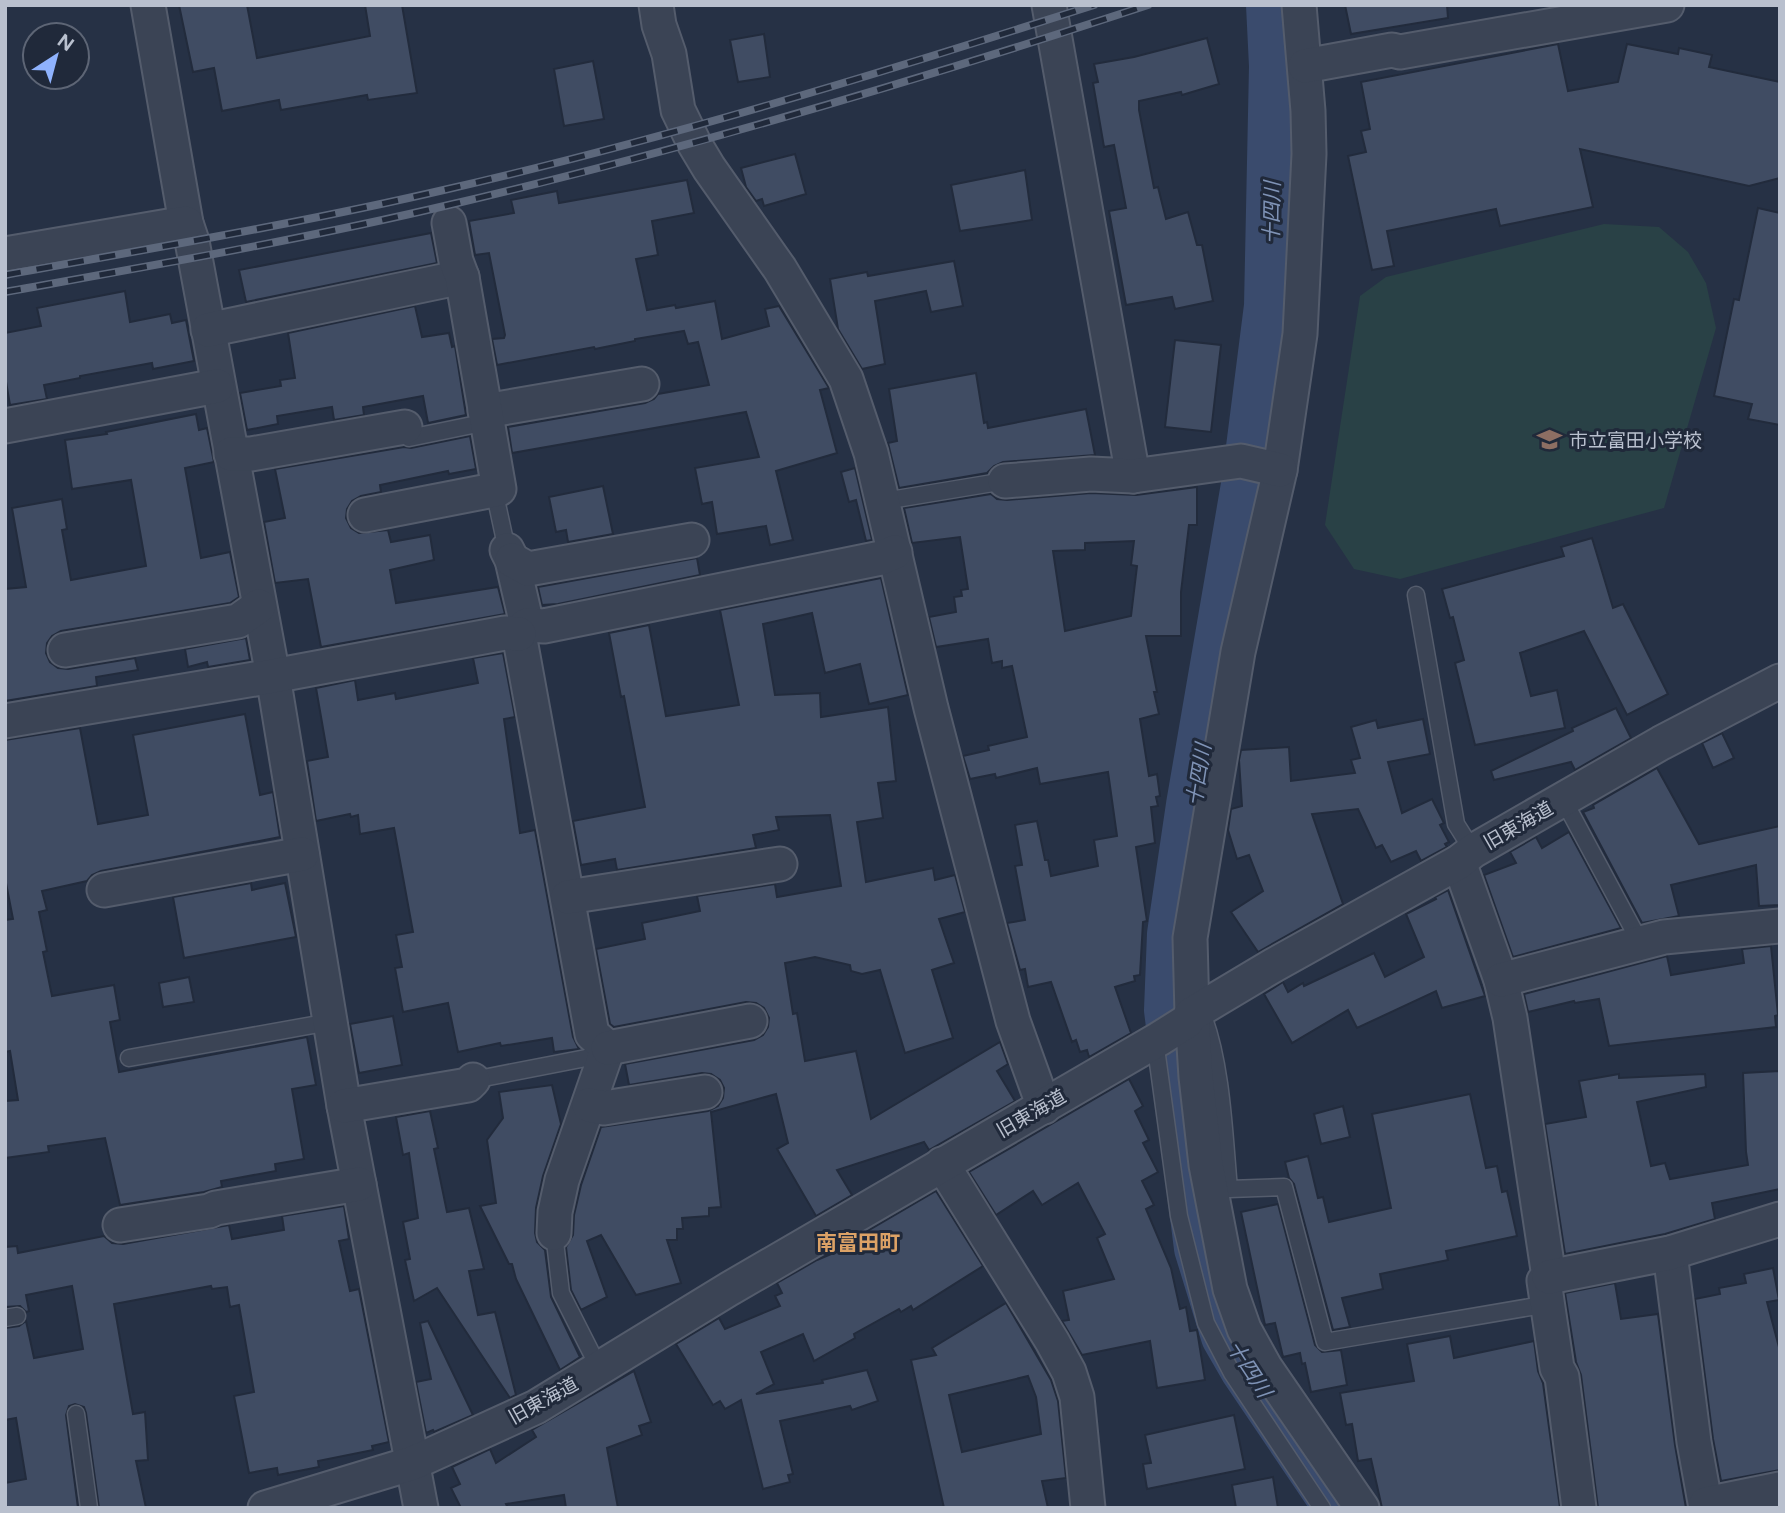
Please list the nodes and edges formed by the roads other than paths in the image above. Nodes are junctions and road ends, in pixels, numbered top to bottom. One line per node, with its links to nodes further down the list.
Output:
1 (148, 5): 7 (street)
2 (656, 5): 22 (street)
3 (1049, 5): 19 (street)
4 (1299, 5): 6 (street)
5 (1667, 5): 6 (street)
6 (1305, 66): 18 (street)
7 (186, 223): 9 (street); 11 (street)
8 (449, 223): 10 (street)
9 (5, 254)
10 (462, 277): 11 (street); 14 (street)
11 (208, 330): 13 (street)
12 (642, 384): 14 (street)
13 (217, 386): 15 (street); 17 (street)
14 (486, 417): 16 (lane); 21 (street)
15 (5, 426)
16 (405, 427): 17 (street)
17 (231, 454): 28 (street)
18 (1263, 466): 19 (street); 45 (street)
19 (1133, 476): 20 (street)
20 (1005, 481): 22 (lane)
21 (494, 490): 23 (street); 26 (lane)
22 (884, 501): 25 (street)
23 (365, 515)
24 (692, 540): 26 (street)
25 (895, 552): 29 (street); 52 (street)
26 (510, 555): 29 (street)
27 (1416, 595): 36 (lane)
28 (259, 606): 30 (street); 31 (street)
29 (523, 629): 31 (street); 39 (street)
30 (65, 650)
31 (273, 676): 33 (street); 35 (street)
32 (1780, 681): 34 (street, 旧東海道)
33 (5, 721)
34 (1563, 800): 36 (street, 旧東海道); 41 (lane)
35 (302, 854): 38 (street); 44 (street)
36 (1466, 857): 42 (street); 45 (street, 旧東海道)
37 (780, 864): 39 (street)
38 (104, 890)
39 (568, 897): 46 (street)
40 (1780, 926): 41 (street)
41 (1640, 942): 42 (street)
42 (1501, 980): 59 (street)
43 (750, 1021): 46 (street)
44 (330, 1022): 47 (lane); 51 (street)
45 (1179, 1025): 52 (street, 旧東海道); 59 (lane); 69 (lane); 70 (street)
46 (608, 1048): 48 (lane); 50 (street)
47 (129, 1058)
48 (473, 1080): 51 (street)
49 (705, 1092): 50 (street)
50 (589, 1105): 57 (street)
51 (344, 1106): 54 (street)
52 (1044, 1107): 53 (street, 旧東海道)
53 (942, 1164): 60 (street, 旧東海道); 68 (street)
54 (359, 1184): 56 (street); 62 (street)
55 (1780, 1219): 58 (street)
56 (120, 1225)
57 (554, 1233): 60 (lane)
58 (1670, 1253): 59 (street); 64 (street)
59 (1549, 1291): 71 (street)
60 (599, 1368): 62 (street, 旧東海道)
61 (76, 1414): 65 (lane)
62 (412, 1463): 66 (street, 旧東海道); 67 (street)
63 (1780, 1489): 64 (street)
64 (1706, 1506)
65 (89, 1508)
66 (265, 1508)
67 (421, 1508)
68 (1088, 1508)
69 (1322, 1508)
70 (1362, 1508)
71 (1579, 1508)

